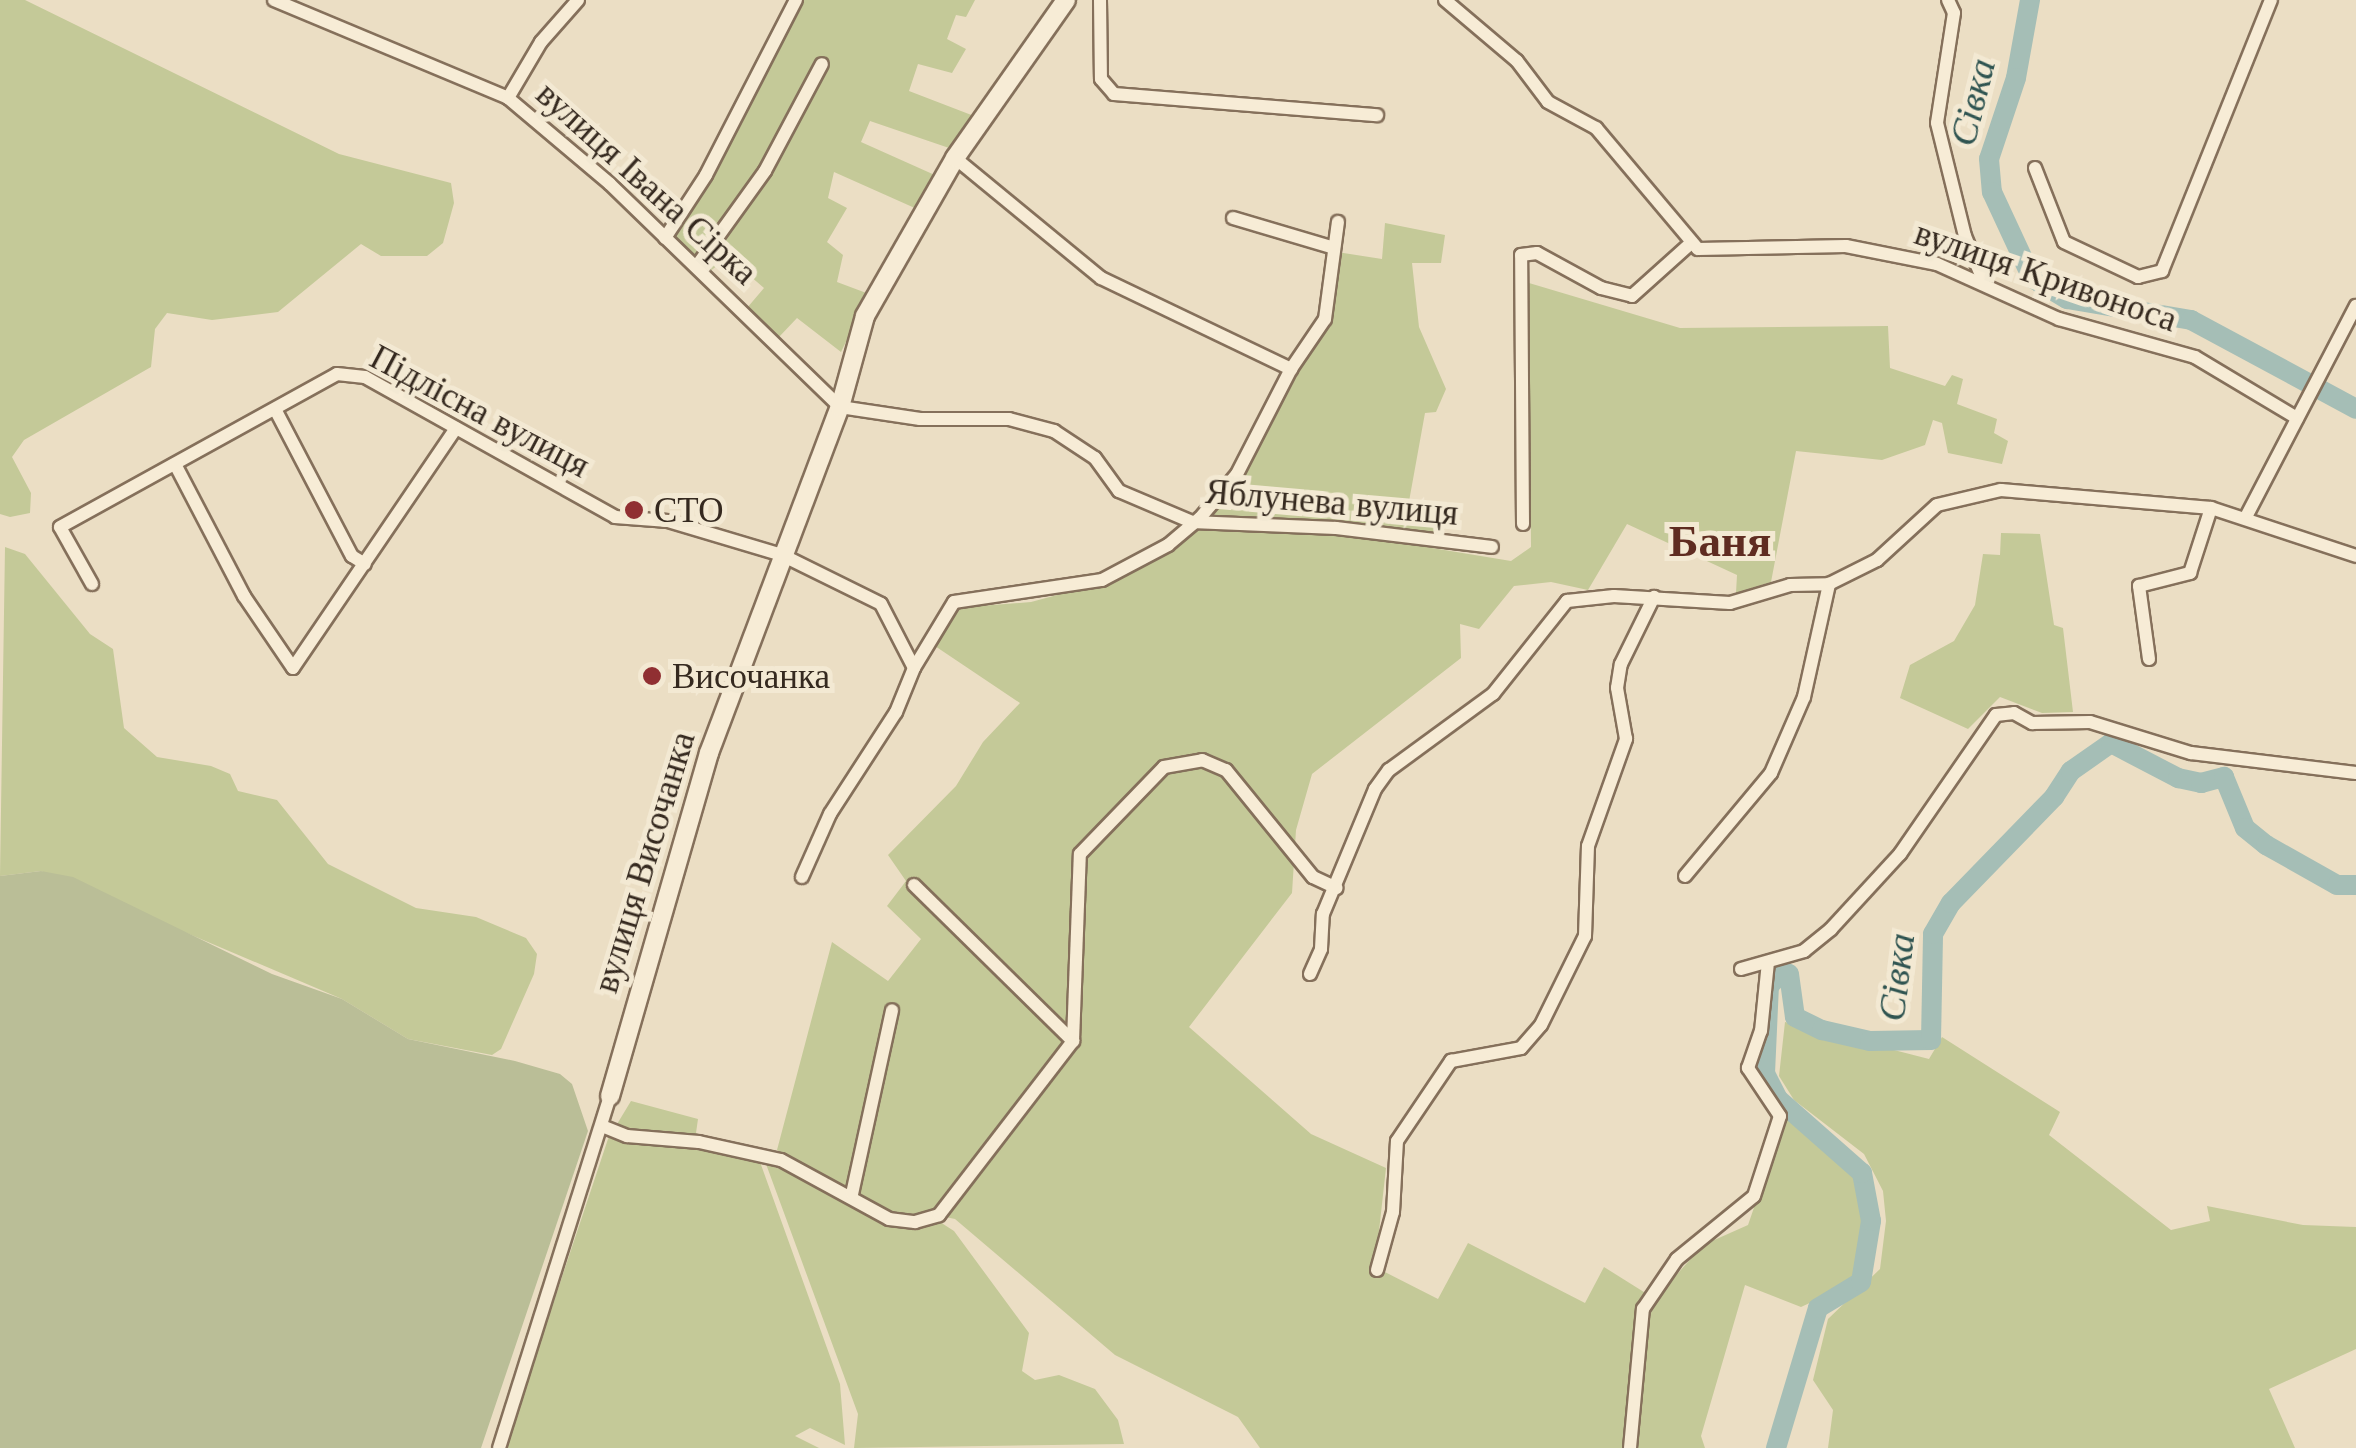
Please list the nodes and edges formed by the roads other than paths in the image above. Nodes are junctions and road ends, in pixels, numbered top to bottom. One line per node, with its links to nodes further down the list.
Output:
1 (274, 0): 10 (street, вулиця Івана Сірка)
2 (578, 0): 10 (street)
3 (796, 0): 16 (street)
4 (1066, 0): 12 (street, вулиця Височанка)
5 (1100, 0): 11 (street)
6 (1444, 0): 17 (street)
7 (1948, 0): 20 (street)
8 (2271, 0): 13 (street)
9 (822, 64): 19 (street)
10 (508, 98): 16 (street, вулиця Івана Сірка)
11 (1378, 115)
12 (955, 158): 22 (street); 23 (street, вулиця Височанка)
13 (2035, 168)
14 (1234, 218): 18 (street)
15 (1338, 222): 18 (street)
16 (665, 238): 19 (street, вулиця Івана Сірка)
17 (1691, 243): 20 (street, вулиця Кривоноса); 31 (street)
18 (1334, 248): 22 (street)
19 (696, 266): 23 (street, вулиця Івана Сірка)
20 (1983, 280): 25 (street, вулиця Кривоноса)
21 (2356, 306): 25 (street)
22 (1291, 369): 30 (street)
23 (840, 407): 30 (street, Яблунева вулиця); 33 (street, вулиця Височанка)
24 (275, 409): 26 (street, Підлісна вулиця); 27 (street, Підлісна вулиця); 35 (street)
25 (2298, 418): 29 (street)
26 (456, 428): 33 (street, Підлісна вулиця); 35 (street)
27 (175, 464): 35 (street); 36 (street, Підлісна вулиця)
28 (2211, 508): 29 (street); 37 (street); 39 (street)
29 (2246, 514): 34 (street)
30 (1192, 522): 32 (street, Яблунева вулиця); 40 (street)
31 (1523, 524)
32 (1492, 547)
33 (782, 555): 40 (street, Підлісна вулиця); 51 (street, вулиця Височанка)
34 (2356, 556)
35 (365, 564)
36 (92, 584)
37 (1829, 584): 38 (street); 42 (street)
38 (1654, 597): 45 (street); 54 (street)
39 (2149, 659)
40 (914, 668): 43 (street)
41 (2356, 773): 46 (street)
42 (1685, 876)
43 (802, 877)
44 (914, 885): 50 (street)
45 (1337, 888): 48 (street); 50 (street)
46 (1768, 962): 47 (street); 56 (street)
47 (1741, 969)
48 (1310, 974)
49 (892, 1010): 53 (street)
50 (1073, 1042): 53 (street)
51 (610, 1096): 52 (street, вулиця Височанка)
52 (602, 1126): 53 (street); 55 (street, вулиця Височанка)
53 (852, 1194)
54 (1377, 1270)
55 (499, 1448)
56 (1630, 1448)

